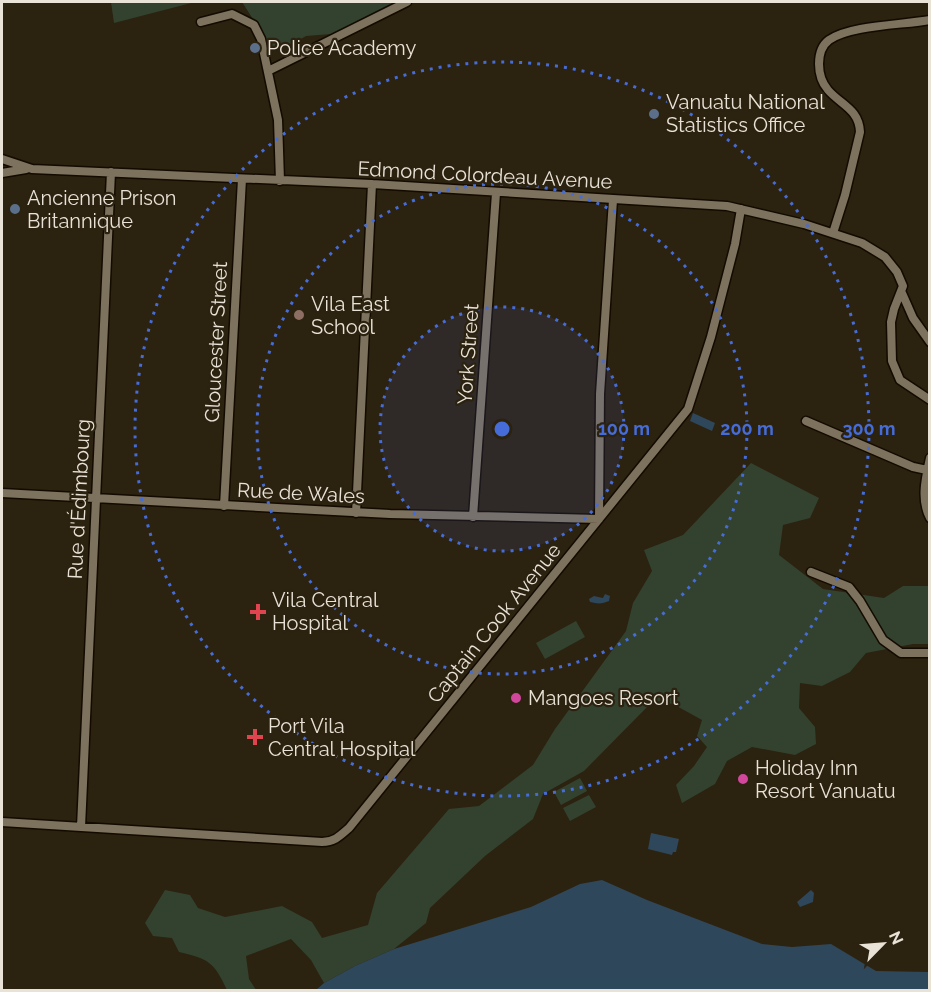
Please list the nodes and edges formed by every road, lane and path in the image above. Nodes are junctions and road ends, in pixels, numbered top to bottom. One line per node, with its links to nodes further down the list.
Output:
1 (407, 2): 4 (street)
2 (930, 20): 15 (street)
3 (201, 22): 4 (street)
4 (268, 71): 10 (street)
5 (2, 159): 6 (street)
6 (32, 169): 7 (street, Edmond Colordeau Avenue); 8 (street)
7 (111, 172): 9 (street, Edmond Colordeau Avenue); 23 (street, Rue d'Édimbourg)
8 (2, 173)
9 (242, 179): 10 (street, Edmond Colordeau Avenue); 24 (street, Gloucester Street)
10 (280, 181): 11 (street, Edmond Colordeau Avenue)
11 (372, 184): 12 (street, Edmond Colordeau Avenue); 25 (street)
12 (496, 193): 13 (street, Edmond Colordeau Avenue); 26 (street, York Street)
13 (613, 200): 14 (street, Edmond Colordeau Avenue); 28 (street)
14 (741, 209): 15 (street, Edmond Colordeau Avenue); 28 (street, Captain Cook Avenue)
15 (833, 233): 16 (street, Edmond Colordeau Avenue)
16 (902, 293): 17 (street, Edmond Colordeau Avenue); 18 (street)
17 (930, 342)
18 (930, 400)
19 (806, 421): 21 (street)
20 (930, 458): 21 (street)
21 (927, 470): 27 (street)
22 (2, 493): 23 (street, Rue de Wales)
23 (95, 500): 24 (street, Rue de Wales); 32 (street, Rue d'Édimbourg)
24 (224, 506): 25 (street, Rue de Wales)
25 (357, 513): 26 (street, Rue de Wales)
26 (473, 517): 28 (street, Rue de Wales)
27 (930, 518)
28 (599, 519): 32 (street, Captain Cook Avenue)
29 (811, 572): 30 (street)
30 (930, 652)
31 (2, 822): 32 (street, Captain Cook Avenue)
32 (81, 827)

